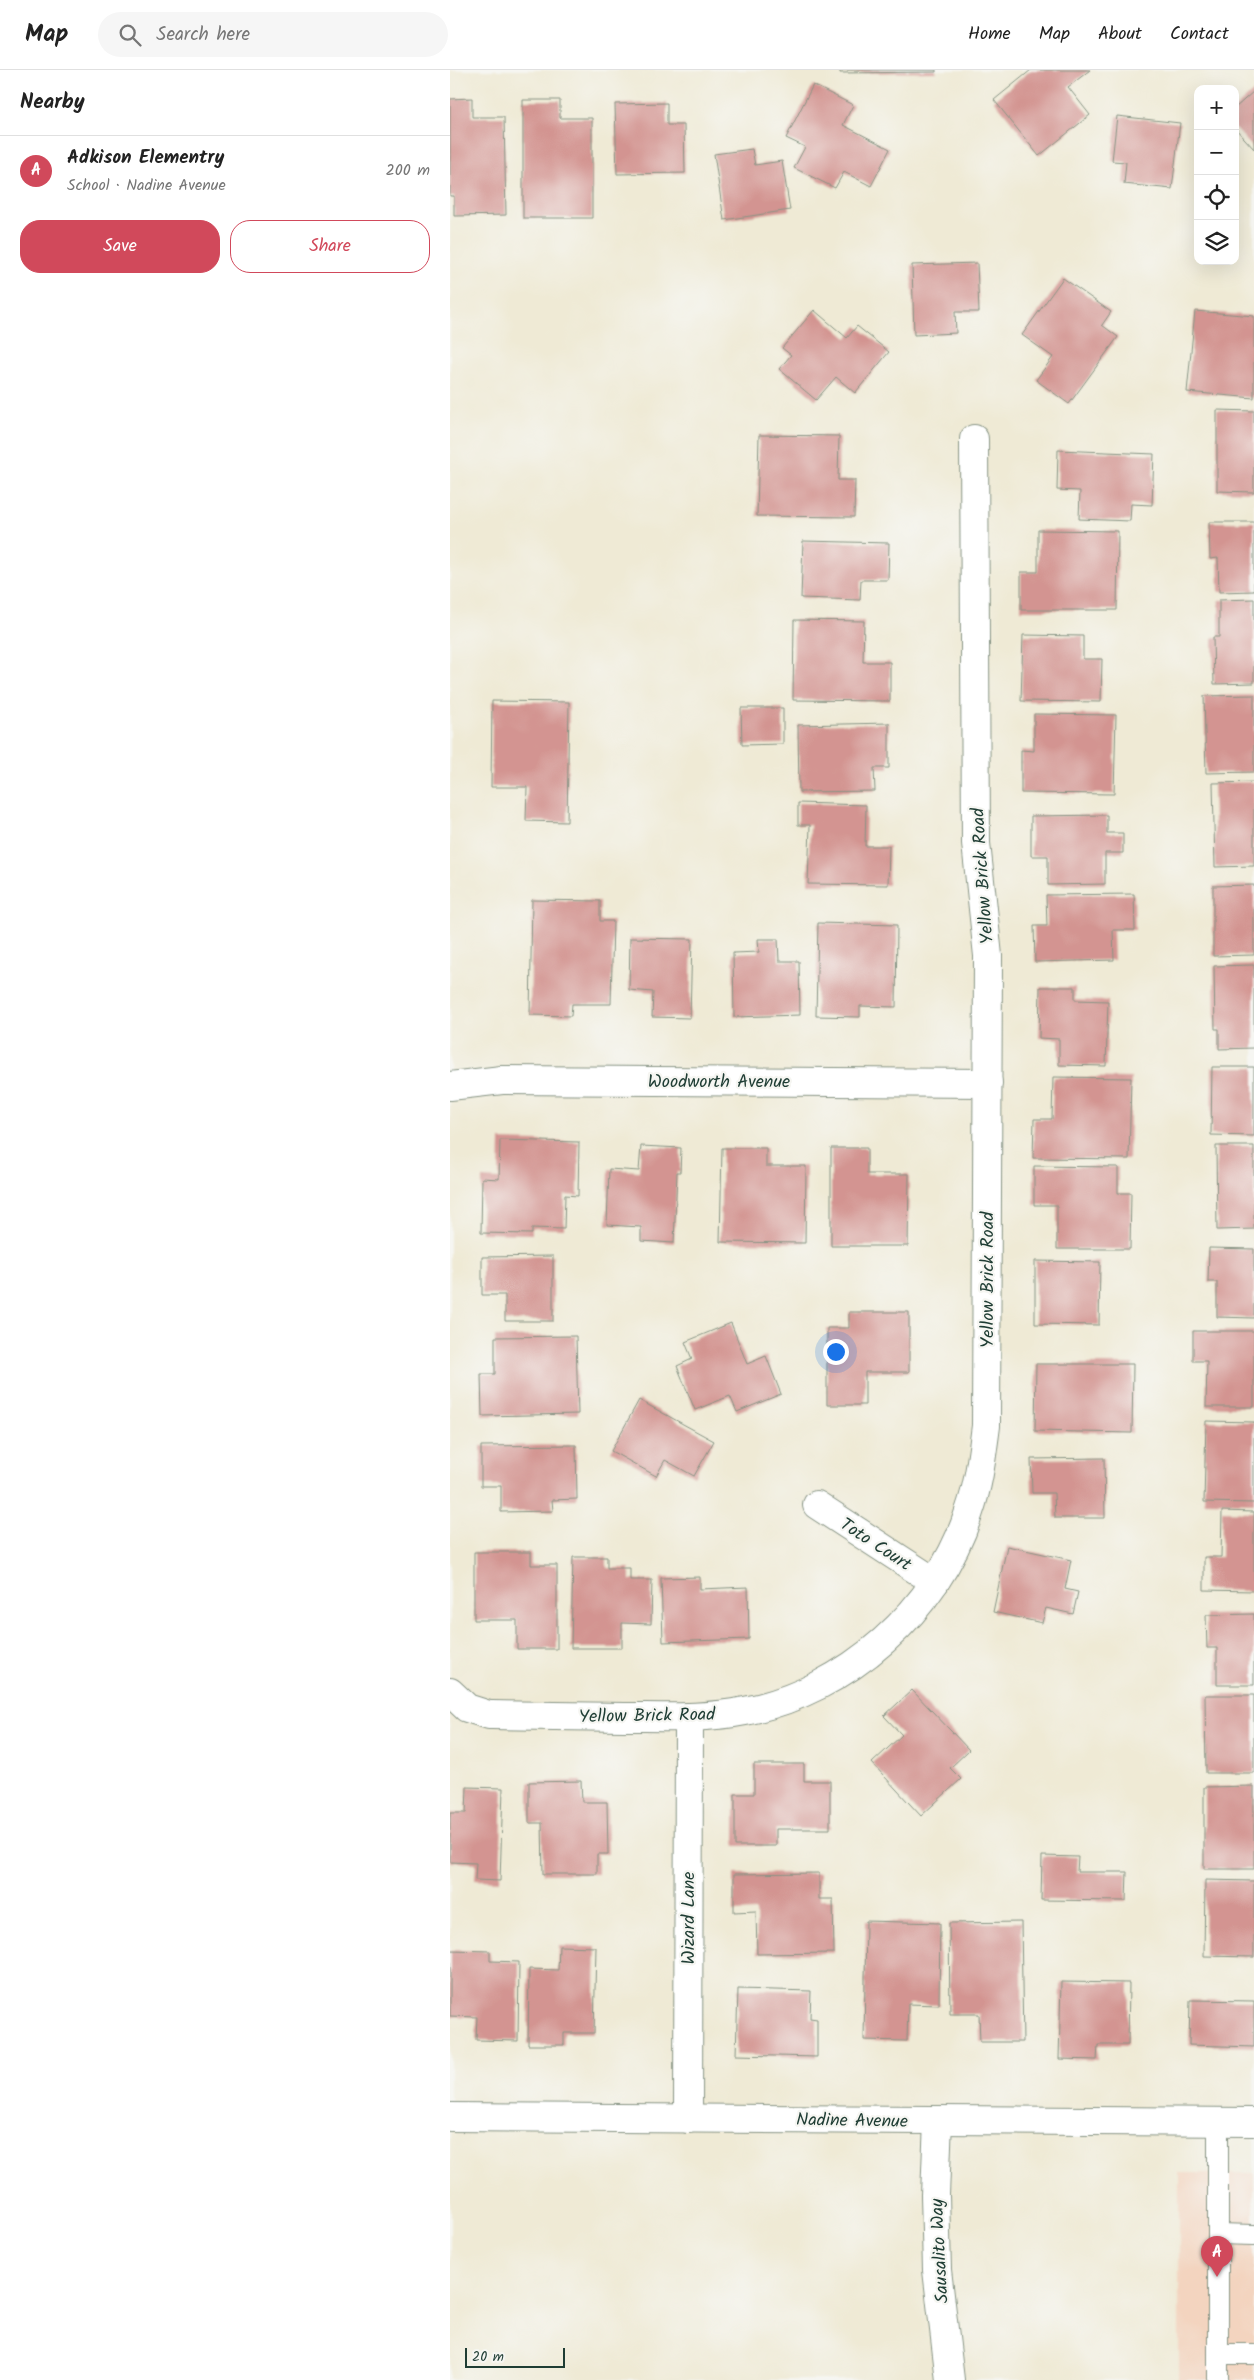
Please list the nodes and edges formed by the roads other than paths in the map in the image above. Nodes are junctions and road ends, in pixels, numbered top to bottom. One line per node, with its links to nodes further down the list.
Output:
1 (974, 439): 2 (street, Yellow Brick Road)
2 (988, 1083): 3 (street, Woodworth Avenue); 5 (street, Yellow Brick Road)
3 (450, 1086)
4 (817, 1505): 5 (street, Toto Court)
5 (934, 1582): 7 (street, Yellow Brick Road)
6 (452, 1694): 7 (street, Yellow Brick Road)
7 (689, 1717): 9 (street, Wizard Lane)
8 (450, 2117): 9 (street, Nadine Avenue)
9 (688, 2119): 10 (street, Nadine Avenue)
10 (938, 2121): 11 (street, Nadine Avenue); 17 (street, Sausalito Way)
11 (1218, 2122): 12 (street, Nadine Avenue); 13 (lane)
12 (1254, 2122)
13 (1218, 2234): 14 (lane); 15 (lane)
14 (1254, 2235)
15 (1218, 2354): 16 (lane); 18 (lane)
16 (1254, 2354)
17 (950, 2380)
18 (1218, 2380)

